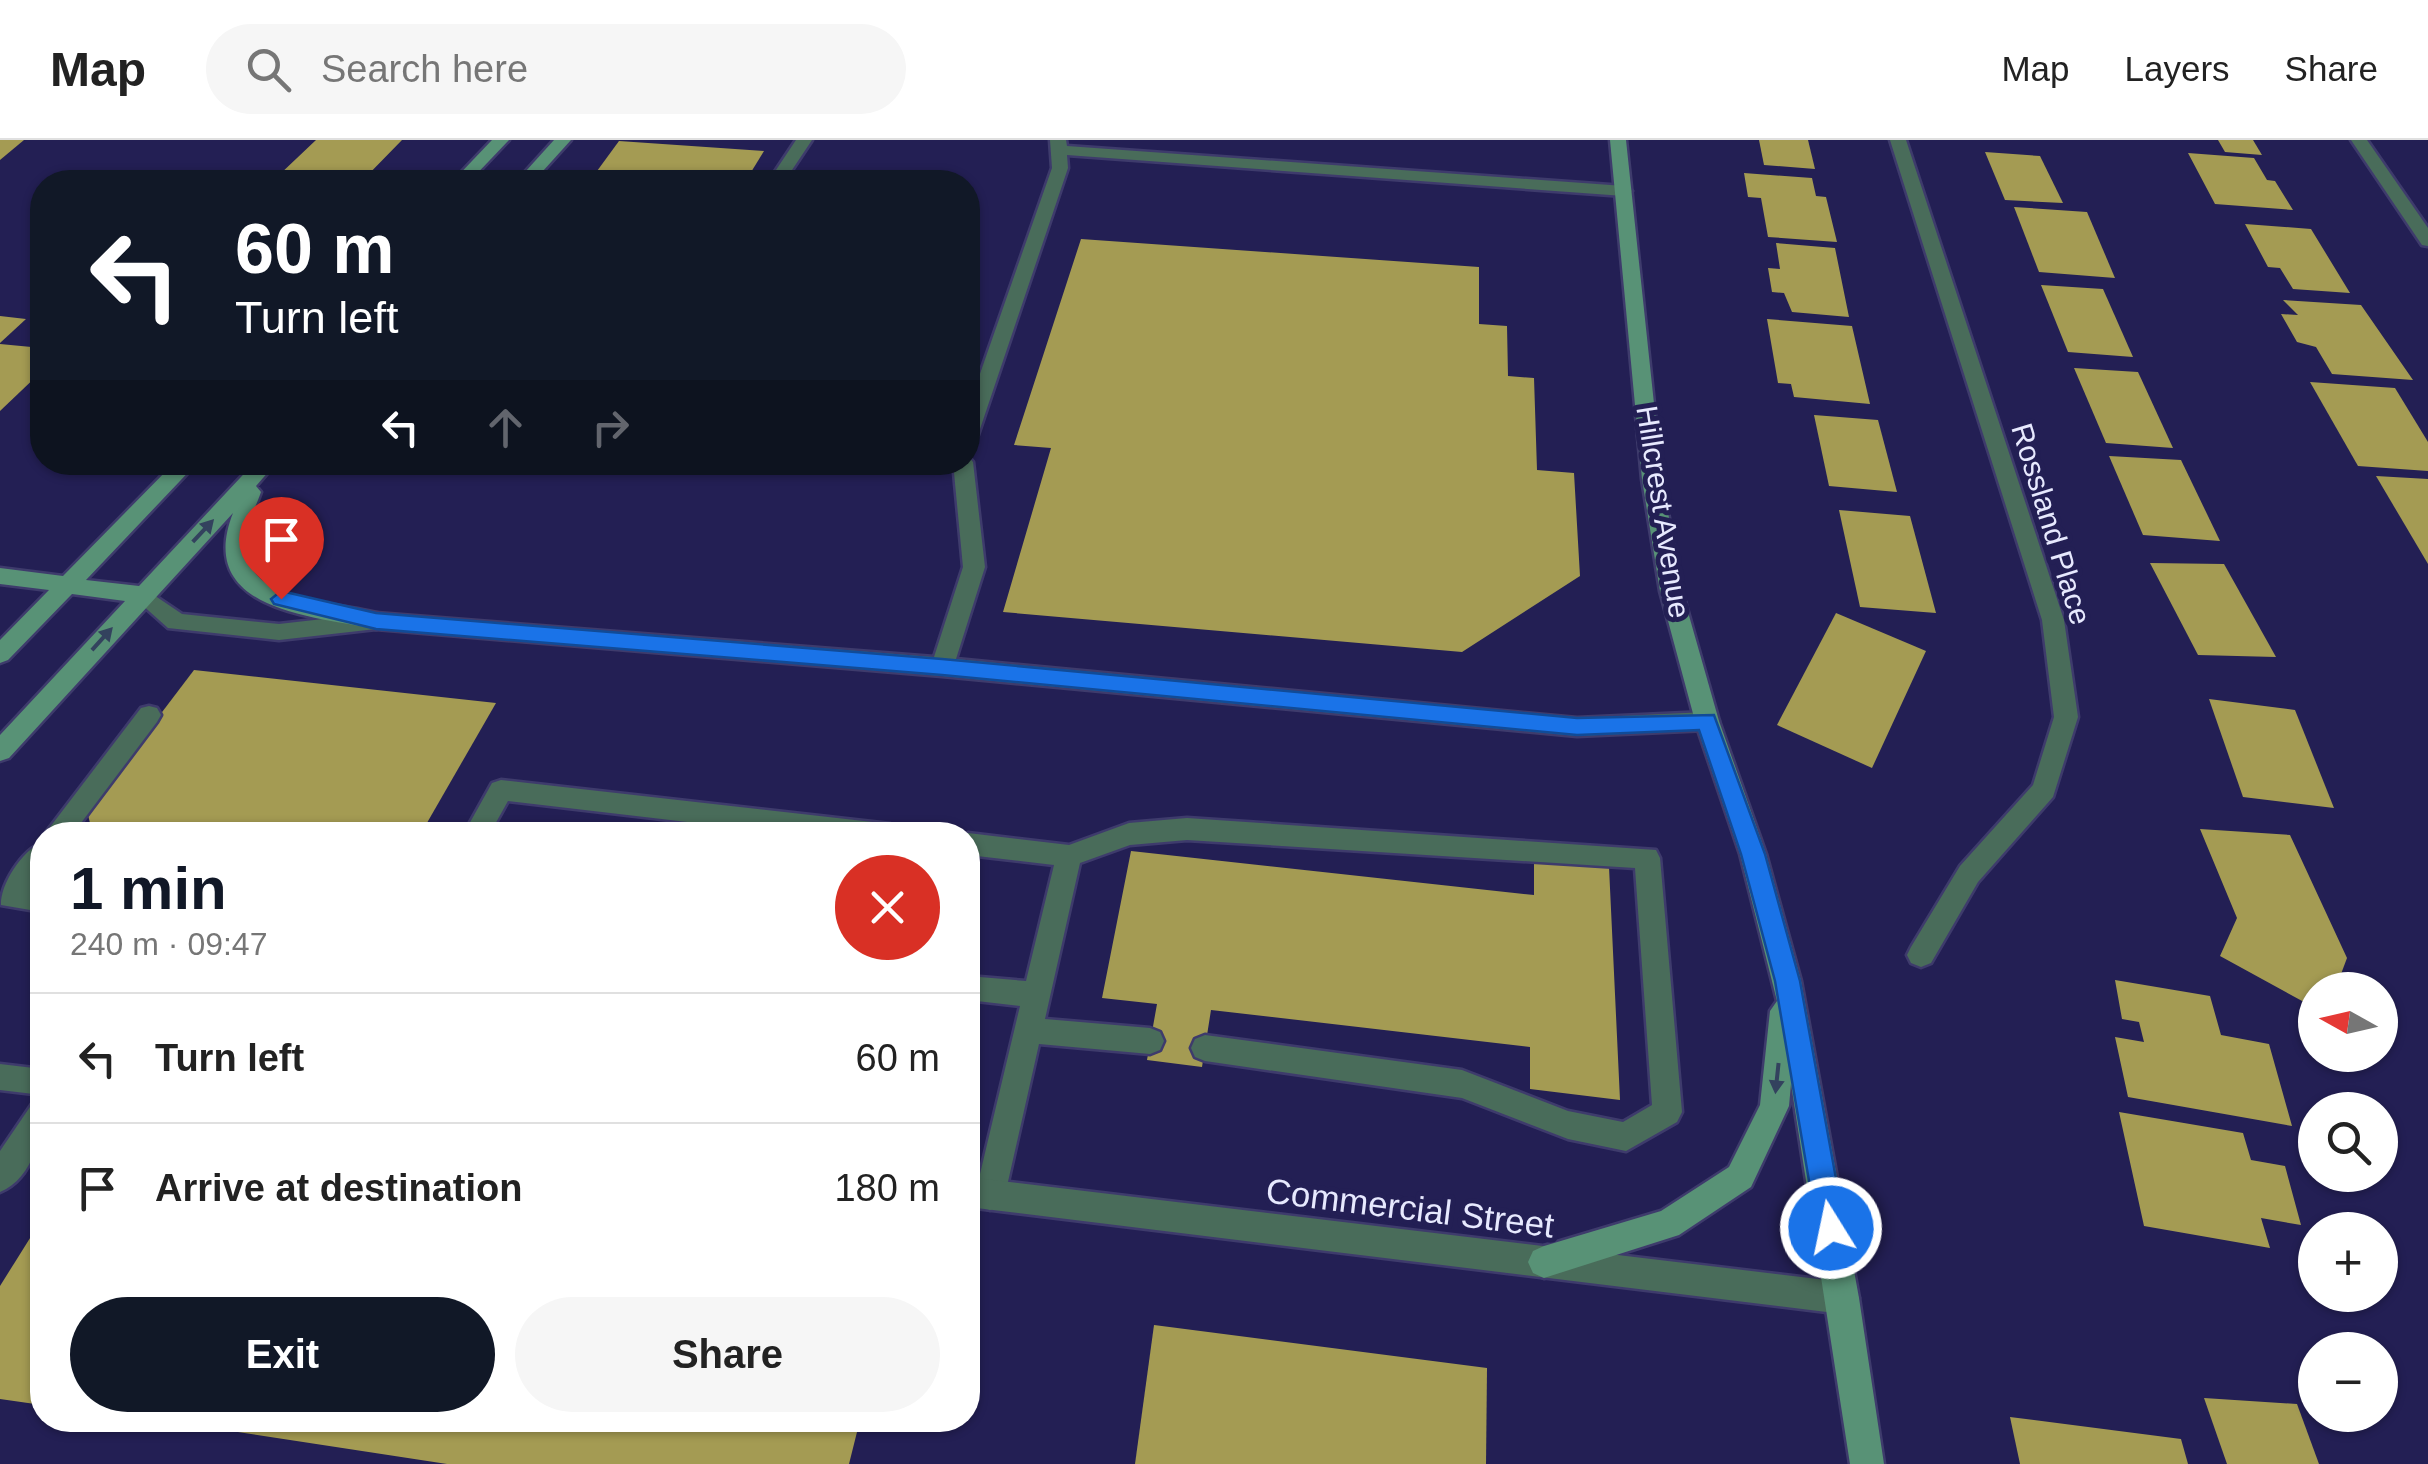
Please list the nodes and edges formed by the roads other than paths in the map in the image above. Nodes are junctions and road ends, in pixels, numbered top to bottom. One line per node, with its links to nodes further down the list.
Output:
1 (502, 140): 8 (street)
2 (563, 140): 9 (street)
3 (804, 140): 10 (street)
4 (1618, 140): 11 (street, Hillcrest Avenue)
5 (1898, 140): 34 (street, Rossland Place)
6 (2359, 140): 12 (street)
7 (1059, 145): 11 (street); 13 (street)
8 (472, 170)
9 (535, 170)
10 (784, 170)
11 (1624, 192): 25 (street, Hillcrest Avenue)
12 (2428, 241)
13 (980, 400)
14 (175, 475): 19 (street)
15 (256, 475): 20 (street, one-way to 15)
16 (260, 475): 21 (street)
17 (963, 475): 23 (street)
18 (0, 576): 19 (street)
19 (68, 584): 20 (street); 22 (street)
20 (142, 595): 21 (street); 26 (street, one-way to 20)
21 (376, 621): 23 (street)
22 (0, 654)
23 (942, 667): 25 (street)
24 (148, 715): 27 (street)
25 (1707, 721): 35 (street, Hillcrest Avenue)
26 (0, 751)
27 (67, 822)
28 (483, 822): 29 (street)
29 (778, 822)
30 (980, 845): 31 (street)
31 (1069, 856): 37 (street); 40 (street)
32 (30, 870): 33 (street)
33 (30, 899)
34 (1921, 955)
35 (1787, 981): 47 (street, one-way to 47); 48 (street, Hillcrest Avenue)
36 (980, 989): 37 (street)
37 (1037, 995): 38 (street)
38 (1029, 1030): 39 (street); 45 (street)
39 (1150, 1041)
40 (1206, 1048)
41 (0, 1076): 42 (street)
42 (30, 1080)
43 (30, 1132): 44 (street)
44 (0, 1178)
45 (980, 1190)
46 (980, 1193): 47 (street, Commercial Street)
47 (1544, 1262): 48 (street, Commercial Street)
48 (1843, 1298): 49 (street, Hillcrest Avenue)
49 (1868, 1464)

